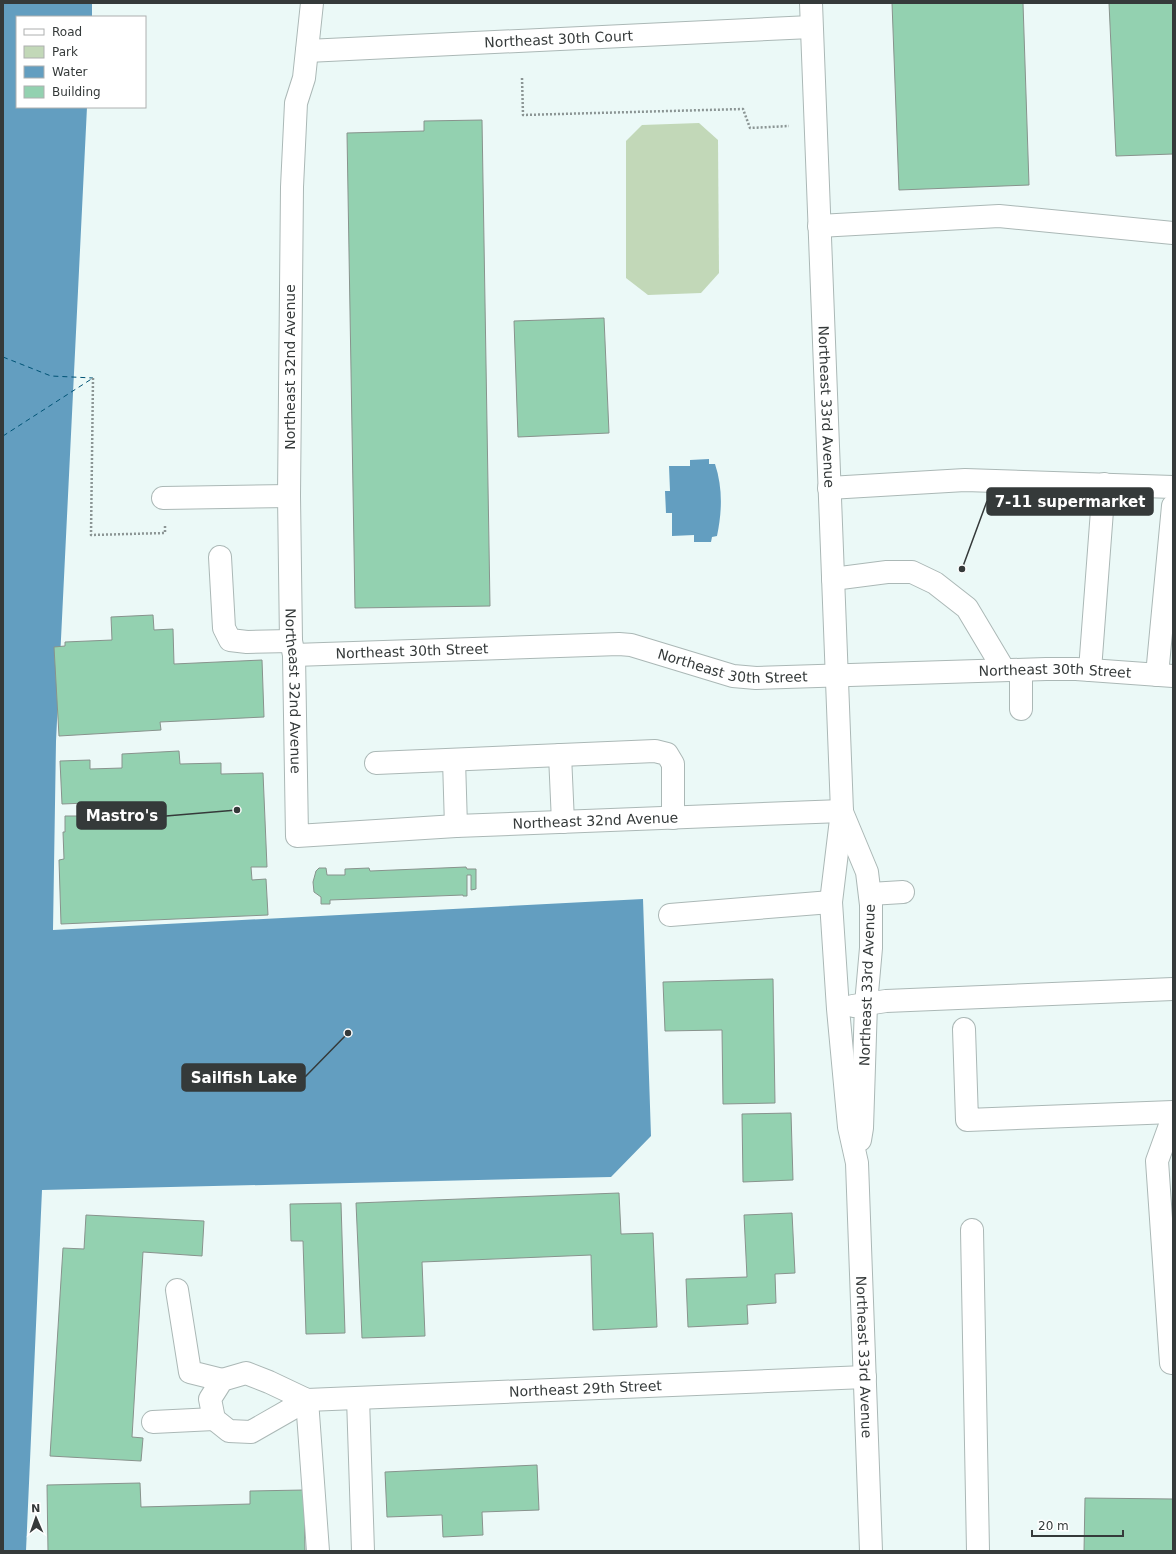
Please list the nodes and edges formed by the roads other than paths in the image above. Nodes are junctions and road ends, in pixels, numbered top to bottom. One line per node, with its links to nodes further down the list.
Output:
1 (312, 3): 4 (street, Northeast 32nd Avenue)
2 (811, 3): 3 (street, Northeast 33rd Avenue)
3 (811, 27): 4 (street, Northeast 30th Court); 5 (street, Northeast 33rd Avenue)
4 (307, 51): 10 (street, Northeast 32nd Avenue)
5 (819, 226): 6 (street); 9 (street, Northeast 33rd Avenue)
6 (1173, 233)
7 (1104, 484): 8 (street); 9 (street); 17 (street)
8 (1173, 487)
9 (830, 488): 14 (street, Northeast 33rd Avenue)
10 (289, 496): 11 (street); 15 (street, Northeast 32nd Avenue)
11 (163, 498)
12 (1173, 506): 19 (street)
13 (220, 557): 15 (street, Northeast 30th Street)
14 (833, 579): 16 (street); 18 (street, Northeast 33rd Avenue)
15 (293, 648): 18 (street, Northeast 30th Street); 27 (street, Northeast 32nd Avenue)
16 (1013, 670): 17 (street, Northeast 30th Street); 18 (street, Northeast 30th Street); 20 (street)
17 (1090, 670): 19 (street, Northeast 30th Street)
18 (837, 676): 24 (street, Northeast 33rd Avenue)
19 (1165, 676)
20 (1021, 709)
21 (560, 755): 22 (street); 25 (street); 26 (street)
22 (454, 760): 23 (street); 27 (street)
23 (376, 763)
24 (842, 811): 25 (street, Northeast 32nd Avenue); 29 (street, Northeast 33rd Avenue); 30 (street, Northeast 33rd Avenue)
25 (673, 818): 26 (street, Northeast 32nd Avenue)
26 (563, 822): 27 (street, Northeast 32nd Avenue)
27 (456, 826)
28 (904, 892): 29 (street)
29 (870, 894): 33 (street, Northeast 33rd Avenue)
30 (831, 902): 31 (street); 34 (street, Northeast 33rd Avenue)
31 (670, 915)
32 (1173, 989): 33 (street)
33 (866, 1004): 34 (street); 38 (street, Northeast 33rd Avenue)
34 (838, 1009): 38 (street, Northeast 33rd Avenue)
35 (964, 1029): 36 (street)
36 (1173, 1112)
37 (1173, 1116): 41 (street)
38 (857, 1163): 42 (street, Northeast 33rd Avenue)
39 (972, 1230): 51 (street)
40 (177, 1290): 43 (street)
41 (1170, 1363)
42 (865, 1377): 44 (street, Northeast 29th Street); 50 (street, Northeast 33rd Avenue)
43 (222, 1380): 45 (street); 46 (street)
44 (358, 1398): 45 (street, Northeast 29th Street); 49 (street)
45 (307, 1400): 46 (street); 48 (street)
46 (214, 1419): 47 (street)
47 (153, 1422)
48 (318, 1551)
49 (363, 1551)
50 (871, 1551)
51 (978, 1551)

